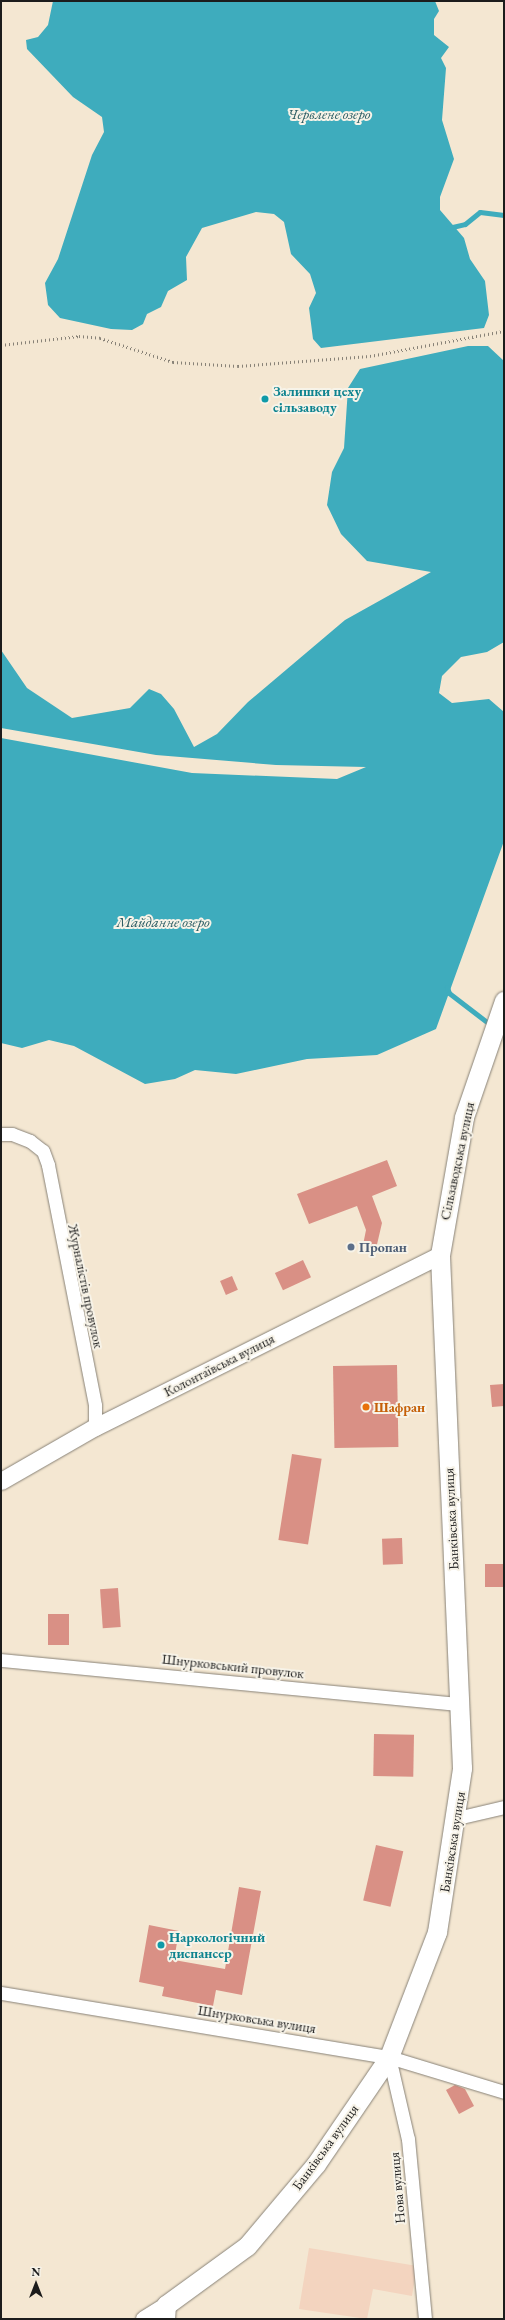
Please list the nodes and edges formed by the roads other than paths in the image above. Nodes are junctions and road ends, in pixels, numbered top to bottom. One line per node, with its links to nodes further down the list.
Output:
1 (504, 1001): 3 (main road, Сільзаводська вулиця)
2 (1, 1134): 4 (street, Журналістів провулок)
3 (440, 1255): 4 (street, Колонтаївська вулиця); 7 (main road, Банківська вулиця)
4 (95, 1427): 5 (street, Колонтаївська вулиця)
5 (1, 1481)
6 (1, 1660): 7 (street, Шнурковський провулок)
7 (462, 1704): 9 (main road, Банківська вулиця)
8 (504, 1807): 9 (street)
9 (457, 1818): 11 (main road, Банківська вулиця)
10 (1, 1993): 11 (street, Шнурковська вулиця)
11 (389, 2057): 12 (street, Шнурковська вулиця); 13 (main road, Банківська вулиця); 15 (street, Нова вулиця)
12 (504, 2092)
13 (165, 2312): 14 (street, Банківська вулиця)
14 (144, 2319)
15 (425, 2319)

